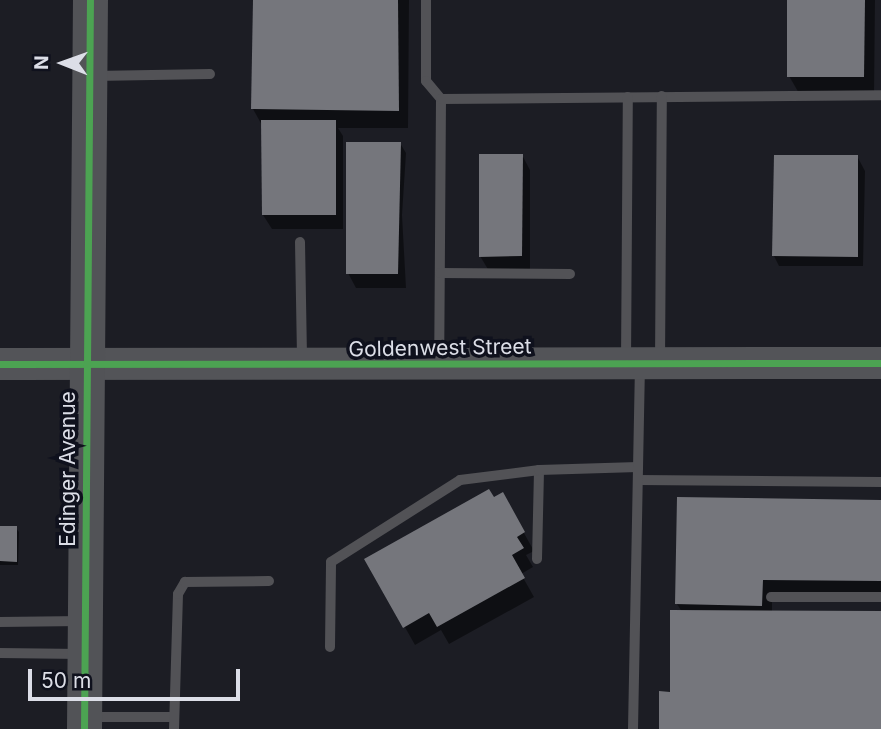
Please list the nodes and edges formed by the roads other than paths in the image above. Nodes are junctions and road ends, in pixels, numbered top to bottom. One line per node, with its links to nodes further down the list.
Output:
1 (90, 0): 4 (main road, Edinger Avenue)
2 (425, 0): 8 (lane)
3 (210, 74): 4 (lane)
4 (89, 76): 12 (main road, Edinger Avenue)
5 (881, 95): 6 (lane)
6 (662, 96): 7 (lane); 16 (lane)
7 (628, 97): 8 (lane); 16 (lane)
8 (441, 99): 10 (lane)
9 (300, 242): 17 (lane)
10 (440, 273): 11 (lane); 15 (lane)
11 (570, 274)
12 (87, 363): 14 (main road, Goldenwest Street); 17 (main road, Goldenwest Street); 27 (main road, Edinger Avenue)
13 (881, 363): 16 (main road, Goldenwest Street)
14 (0, 364)
15 (439, 364): 16 (main road, Goldenwest Street); 17 (main road, Goldenwest Street)
16 (642, 364): 18 (lane)
17 (302, 366)
18 (638, 467): 19 (lane); 20 (lane)
19 (539, 470): 22 (lane); 28 (lane)
20 (638, 480): 21 (lane); 33 (lane)
21 (881, 482)
22 (537, 559)
23 (269, 581): 30 (lane)
24 (771, 597): 25 (lane)
25 (881, 597)
26 (0, 621): 27 (lane)
27 (84, 638): 29 (lane); 31 (main road, Edinger Avenue)
28 (330, 647)
29 (0, 653)
30 (174, 717): 31 (lane); 32 (lane)
31 (84, 723)
32 (174, 729)
33 (633, 729)

